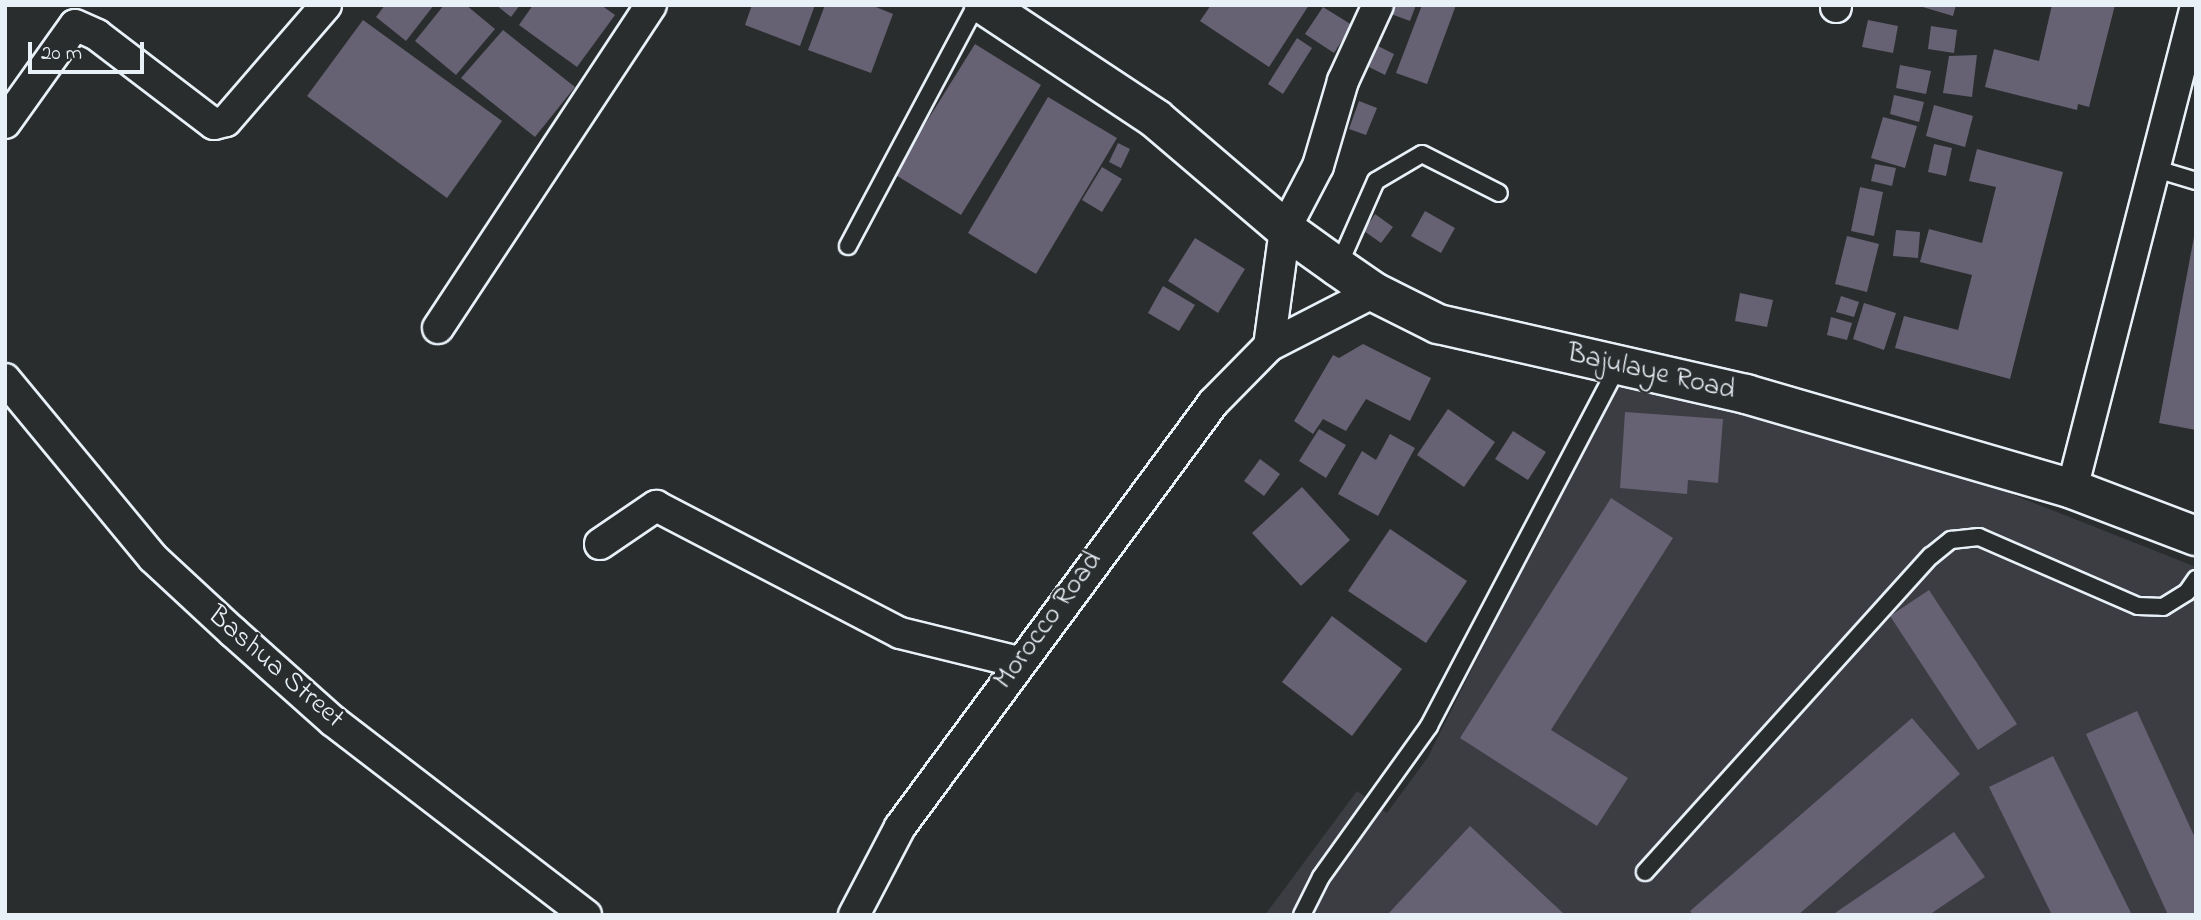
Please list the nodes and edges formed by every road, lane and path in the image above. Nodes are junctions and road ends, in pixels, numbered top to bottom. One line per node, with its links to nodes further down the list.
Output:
1 (326, 5): 7 (street)
2 (651, 5): 15 (street)
3 (976, 5): 12 (lane)
4 (984, 5): 11 (street, Bajulaye Road)
5 (1378, 5): 11 (street)
6 (2196, 5): 8 (street)
7 (5, 123)
8 (2152, 168): 9 (lane); 19 (street)
9 (2196, 181)
10 (1499, 193): 13 (lane)
11 (1285, 229): 13 (street, Bajulaye Road); 16 (street)
12 (848, 246)
13 (1338, 267): 14 (street, Bajulaye Road)
14 (1374, 292): 16 (street, Morocco Road); 17 (street, Bajulaye Road)
15 (438, 328)
16 (1269, 346): 23 (street, Morocco Road)
17 (1618, 365): 19 (street, Bajulaye Road); 27 (lane)
18 (5, 379): 25 (street, Bashua Street)
19 (2073, 489): 20 (street, Bajulaye Road)
20 (2196, 536)
21 (600, 544): 23 (street)
22 (2196, 579): 24 (lane)
23 (1018, 662): 26 (street, Morocco Road)
24 (1645, 872)
25 (586, 915)
26 (855, 915)
27 (1302, 915)

